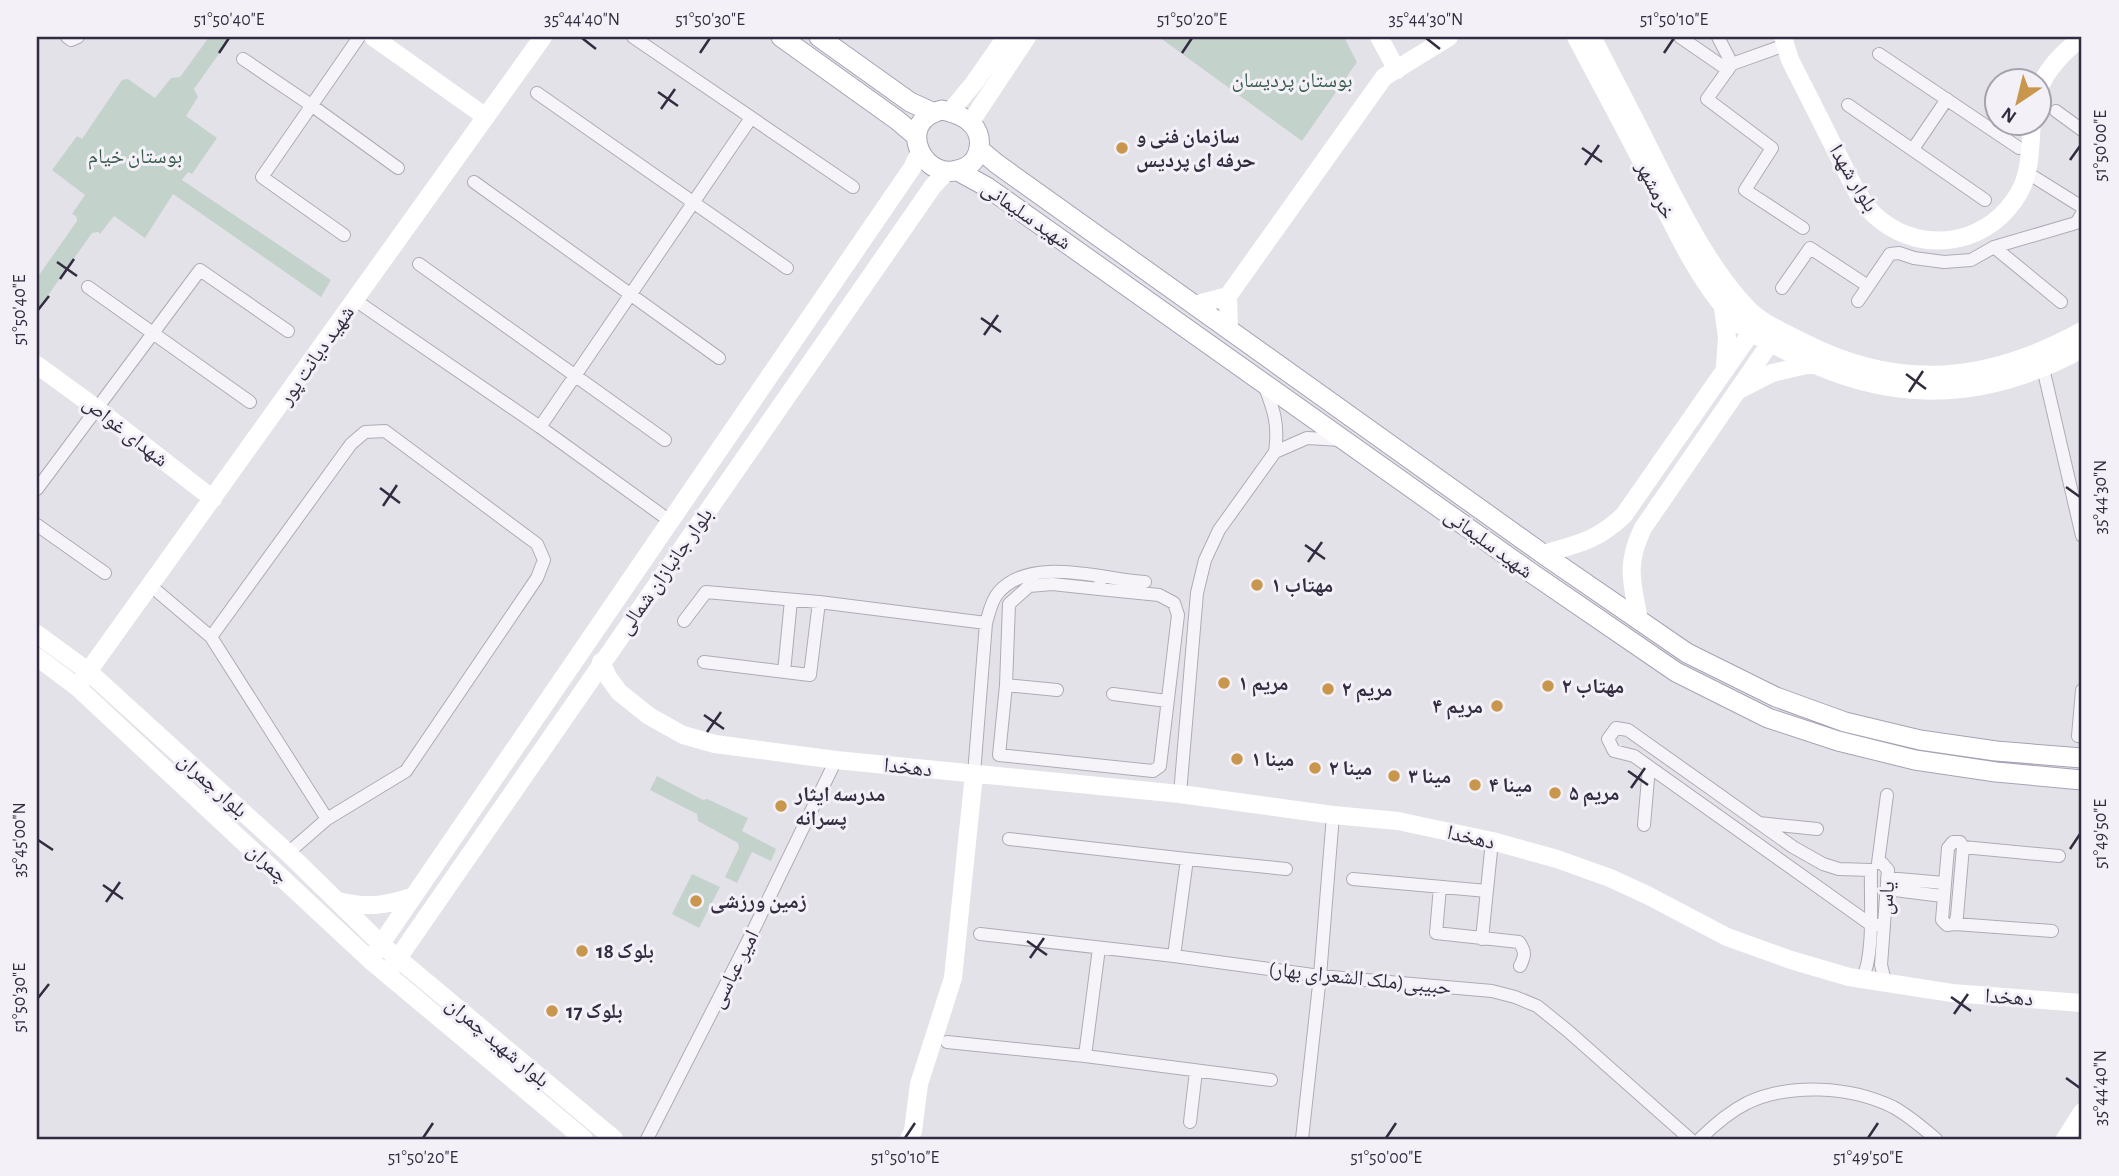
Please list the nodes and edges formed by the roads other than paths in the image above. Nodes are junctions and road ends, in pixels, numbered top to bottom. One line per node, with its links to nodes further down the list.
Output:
1 (359, 37): 26 (street)
2 (373, 37): 30 (main road)
3 (543, 37): 30 (main road, شهید دیانت پور)
4 (633, 37): 31 (street)
5 (781, 37): 36 (main road)
6 (819, 37): 29 (main road)
7 (1006, 37): 29 (main road)
8 (1027, 37): 32 (main road)
9 (1379, 37): 22 (main road)
10 (1449, 37): 22 (main road)
11 (1576, 37): 62 (main road, خرمشهر)
12 (1592, 37): 64 (main road, خرمشهر)
13 (1680, 37): 21 (street)
14 (1718, 37): 21 (street)
15 (2065, 37): 20 (main road)
16 (2082, 38): 23 (main road)
17 (1787, 39): 21 (street); 42 (main road, بلوار شهدا)
18 (1880, 54): 25 (street)
19 (243, 59): 26 (street)
20 (2041, 66)
21 (1730, 67): 49 (street)
22 (1396, 70): 58 (main road)
23 (2052, 70)
24 (537, 93): 46 (street)
25 (1947, 99): 37 (street); 39 (street)
26 (311, 105): 40 (street); 50 (street)
27 (1848, 105): 39 (street)
28 (2056, 111): 33 (street)
29 (942, 113): 32 (main road); 36 (main road)
30 (486, 117): 59 (main road, شهید دیانت پور)
31 (751, 118): 44 (street); 46 (street)
32 (970, 123): 38 (main road)
33 (2082, 130)
34 (2023, 136): 37 (main road, بلوار شهدا)
35 (2027, 136): 42 (main road, بلوار شهدا)
36 (918, 144): 41 (main road); 87 (main road, بلوار جانبازان شمالی)
37 (2019, 148): 42 (main road, بلوار شهدا)
38 (979, 149): 41 (main road); 63 (main road, شهید سلیمانی)
39 (1913, 149): 45 (street)
40 (398, 168)
41 (952, 170): 77 (main road, شهید سلیمانی); 103 (main road, بلوار جانبازان شمالی)
42 (2021, 170): 47 (street)
43 (474, 182): 57 (street)
44 (853, 187)
45 (1985, 200)
46 (694, 202): 53 (street); 57 (street)
47 (2082, 207)
48 (2082, 214): 51 (street)
49 (1803, 228)
50 (344, 235)
51 (1994, 247): 55 (street); 61 (street)
52 (419, 264): 76 (street)
53 (788, 268)
54 (88, 286): 68 (street)
55 (1868, 286): 56 (street); 60 (street)
56 (1782, 288)
57 (630, 295): 71 (street); 76 (street)
58 (1228, 296): 63 (main road); 65 (main road)
59 (355, 300): 81 (street); 86 (main road, شهید دیانت پور)
60 (1858, 301)
61 (2061, 302)
62 (1722, 304): 64 (main road, خرمشهر); 74 (main road)
63 (1194, 305): 65 (main road, شهید سلیمانی)
64 (1756, 325): 69 (main road, خرمشهر); 74 (main road)
65 (1228, 330): 90 (main road, شهید سلیمانی)
66 (288, 331): 68 (street)
67 (2082, 331): 69 (main road, خرمشهر)
68 (153, 333): 79 (street); 80 (street)
69 (1775, 336): 72 (main road, خرمشهر); 78 (main road)
70 (2082, 349): 75 (main road, خرمشهر)
71 (719, 358)
72 (1811, 364): 75 (main road, خرمشهر); 78 (main road)
73 (37, 365): 80 (main road, شهدای غواص)
74 (1725, 368): 90 (main road)
75 (2043, 368): 89 (street)
76 (575, 377): 81 (street); 82 (street)
77 (1263, 382): 83 (main road, شهید سلیمانی); 84 (street)
78 (1736, 392): 97 (main road)
79 (250, 402)
80 (96, 408): 85 (street); 86 (main road, شهدای غواص)
81 (540, 427): 87 (street)
82 (665, 440)
83 (1346, 441): 84 (street); 118 (main road, شهید سلیمانی)
84 (1275, 452): 119 (street)
85 (37, 489)
86 (213, 499): 94 (main road, شهید دیانت پور)
87 (670, 521): 138 (main road, بلوار جانبازان شمالی)
88 (37, 525): 91 (street)
89 (2082, 536)
90 (1543, 554): 97 (main road, شهید سلیمانی)
91 (105, 573)
92 (1145, 582): 93 (street)
93 (1100, 583): 99 (street); 107 (street); 112 (street)
94 (151, 586): 101 (street); 105 (main road, شهید دیانت پور)
95 (791, 600): 96 (street); 98 (street); 106 (street)
96 (819, 603): 99 (street); 106 (street)
97 (1639, 620): 114 (main road, شهید سلیمانی)
98 (684, 621)
99 (986, 624): 117 (street)
100 (37, 634): 105 (main road, بلوار چمران)
101 (211, 636): 122 (street); 122 (street)
102 (37, 657): 108 (main road, چمران)
103 (601, 662): 115 (main road, دهخدا); 142 (main road, بلوار جانبازان شمالی)
104 (704, 662): 106 (street)
105 (89, 671): 108 (main road, شهید دیانت پور); 129 (main road, بلوار چمران)
106 (784, 671)
107 (1006, 685): 109 (street); 112 (street)
108 (77, 687): 151 (main road, چمران)
109 (1057, 690)
110 (2082, 690): 113 (street)
111 (1113, 694): 112 (street)
112 (1167, 701)
113 (2080, 736)
114 (2082, 758)
115 (836, 760): 117 (main road, دهخدا); 168 (street, امیر عباسی)
116 (1649, 767): 123 (street); 124 (street); 141 (street)
117 (974, 774): 119 (main road, دهخدا); 165 (main road)
118 (2082, 779)
119 (1180, 794): 121 (main road, دهخدا)
120 (1887, 795): 134 (street, یاس)
121 (1333, 815): 127 (main road, دهخدا); 154 (street)
122 (327, 819): 129 (street)
123 (1759, 823): 125 (street); 141 (street, یاس)
124 (1644, 825)
125 (1817, 829)
126 (1009, 839): 131 (street)
127 (1492, 841): 137 (street); 156 (main road, دهخدا)
128 (1964, 847): 130 (street); 136 (street); 140 (street)
129 (288, 853): 139 (main road, بلوار چمران)
130 (2059, 856)
131 (1187, 859): 132 (street); 149 (street)
132 (1286, 869)
133 (1353, 879): 135 (street)
134 (1887, 879): 136 (street); 143 (street, یاس)
135 (1440, 887): 137 (street); 146 (street)
136 (1943, 889): 140 (street)
137 (1487, 891): 146 (street)
138 (415, 896): 139 (main road); 147 (main road, بلوار جانبازان شمالی)
139 (338, 901): 147 (main road, بلوار چمران)
140 (1955, 923): 144 (street)
141 (1870, 924): 143 (street); 156 (street, یاس)
142 (420, 926): 150 (main road, بلوار جانبازان شمالی); 155 (main road)
143 (1884, 926): 157 (street, یاس)
144 (2052, 931)
145 (980, 934): 148 (street, حبیبی(ملک الشعرای بهار))
146 (1482, 939): 152 (street)
147 (382, 945): 150 (main road, بلوار شهید چمران); 151 (main road, بلوار جانبازان شمالی)
148 (1099, 948): 149 (street, حبیبی(ملک الشعرای بهار)); 160 (street)
149 (1174, 956): 154 (street, حبیبی(ملک الشعرای بهار))
150 (398, 959): 153 (main road, بلوار جانبازان شمالی); 155 (main road, بلوار شهید چمران)
151 (370, 960): 153 (main road, بلوار شهید چمران)
152 (1520, 966)
153 (387, 974): 166 (main road, بلوار شهید چمران)
154 (1320, 976): 169 (street); 170 (street, حبیبی(ملک الشعرای بهار))
155 (422, 979): 167 (main road, بلوار شهید چمران)
156 (1862, 980): 157 (main road, دهخدا)
157 (1890, 985): 158 (main road, دهخدا)
158 (2082, 1003)
159 (947, 1042): 160 (street)
160 (1085, 1056): 161 (street)
161 (1196, 1070): 162 (street); 164 (street)
162 (1271, 1080)
163 (2082, 1112): 173 (main road)
164 (1190, 1122)
165 (915, 1136)
166 (584, 1139)
167 (614, 1139)
168 (647, 1139)
169 (1301, 1139)
170 (1690, 1139)
171 (1700, 1139): 172 (street)
172 (1936, 1139)
173 (2064, 1139)

